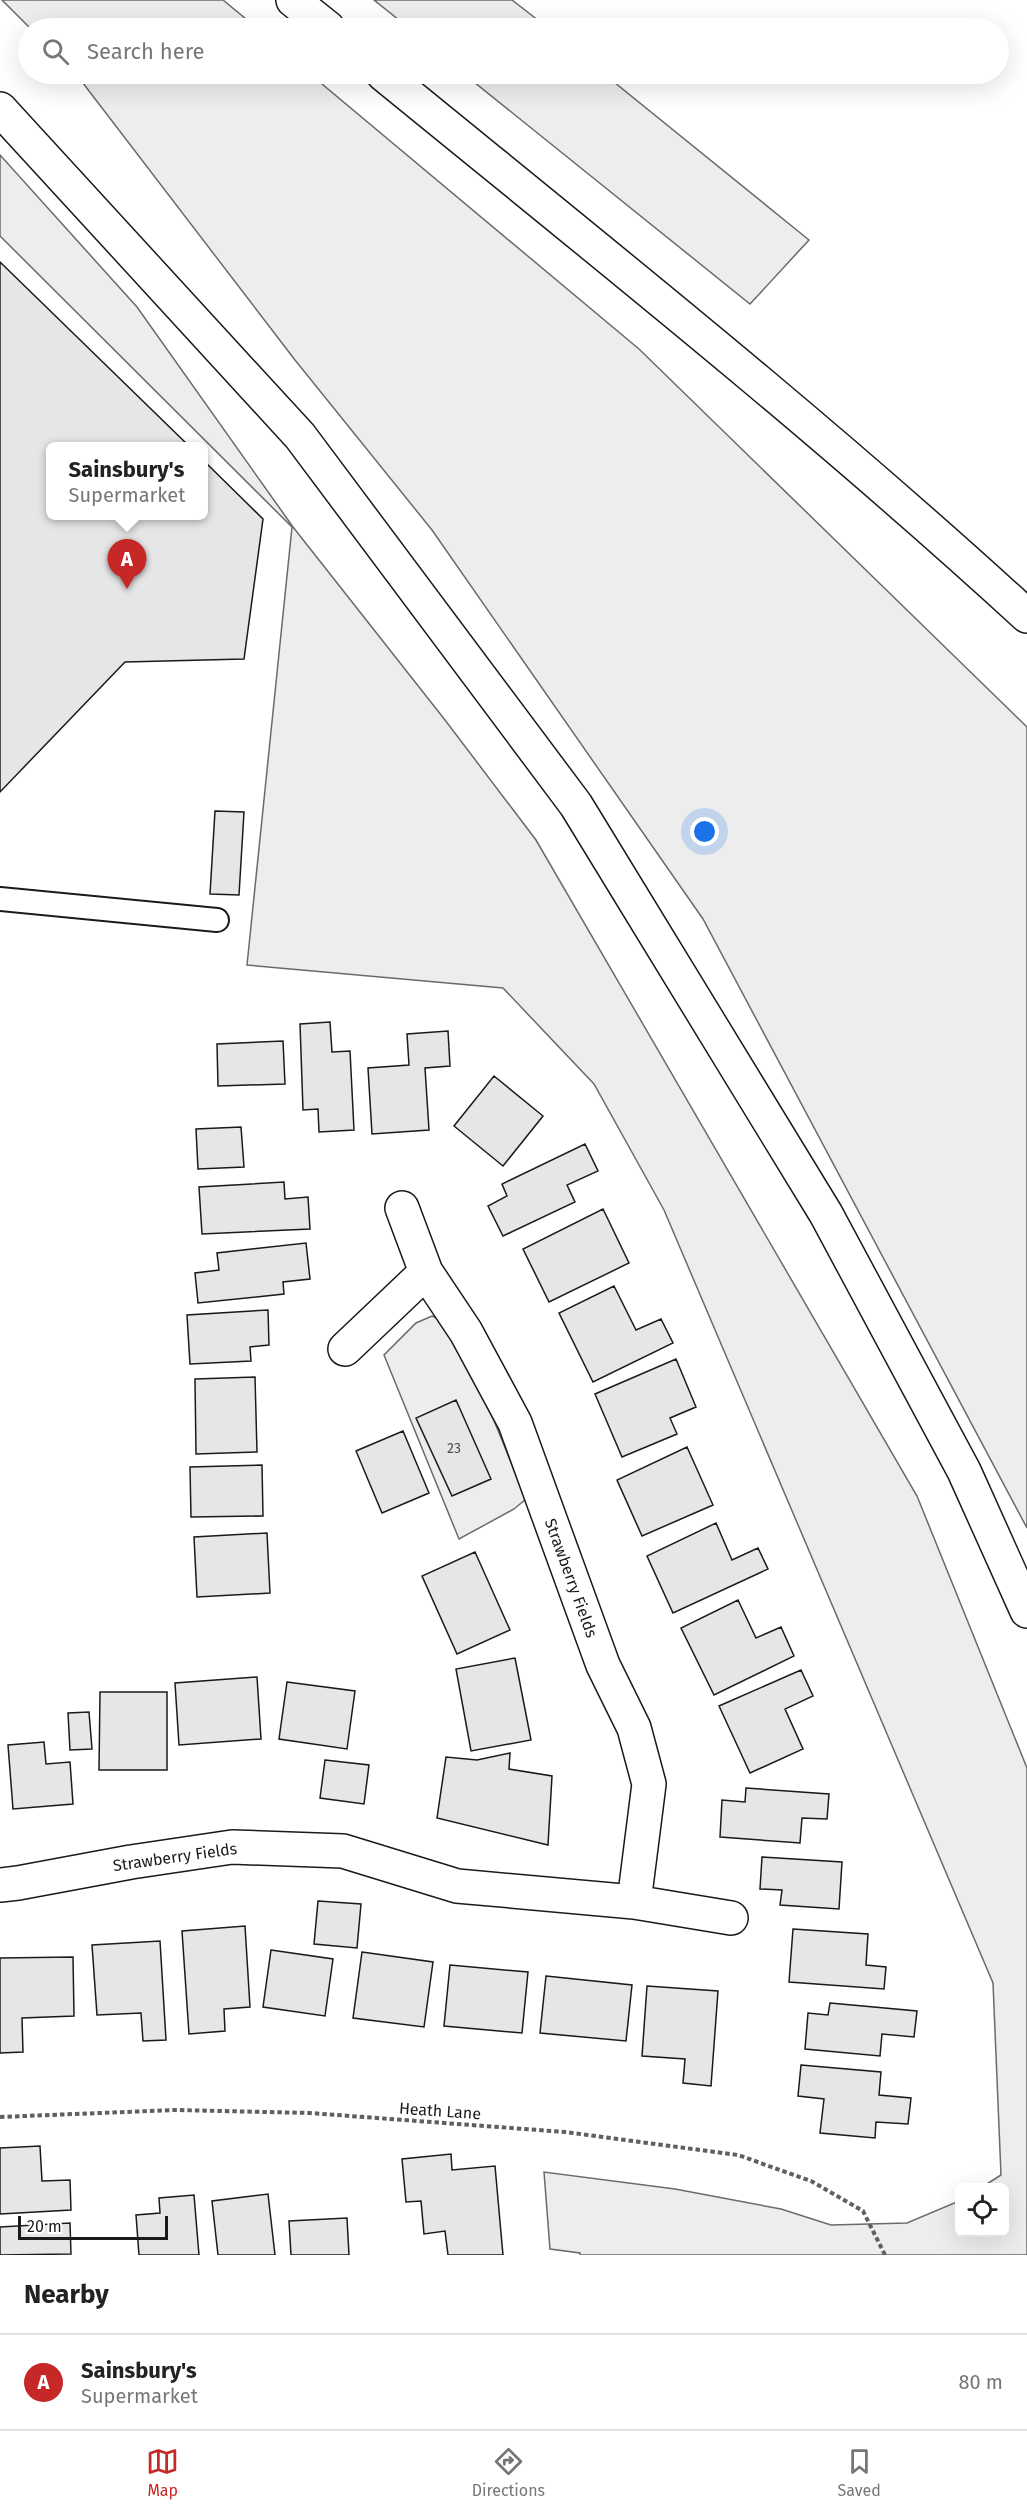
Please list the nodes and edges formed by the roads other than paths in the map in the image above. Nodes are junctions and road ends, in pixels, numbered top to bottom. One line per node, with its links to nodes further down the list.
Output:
1 (293, 0): 2 (main road)
2 (316, 18)
3 (395, 84): 5 (main road)
4 (0, 109): 11 (main road)
5 (1027, 616)
6 (0, 899): 7 (lane)
7 (217, 920)
8 (402, 1208): 9 (main road, Strawberry Fields)
9 (426, 1272): 10 (main road); 13 (main road, Strawberry Fields)
10 (345, 1349)
11 (1027, 1611)
12 (0, 1884): 13 (main road, Strawberry Fields)
13 (634, 1902): 14 (main road, Strawberry Fields)
14 (731, 1918)

